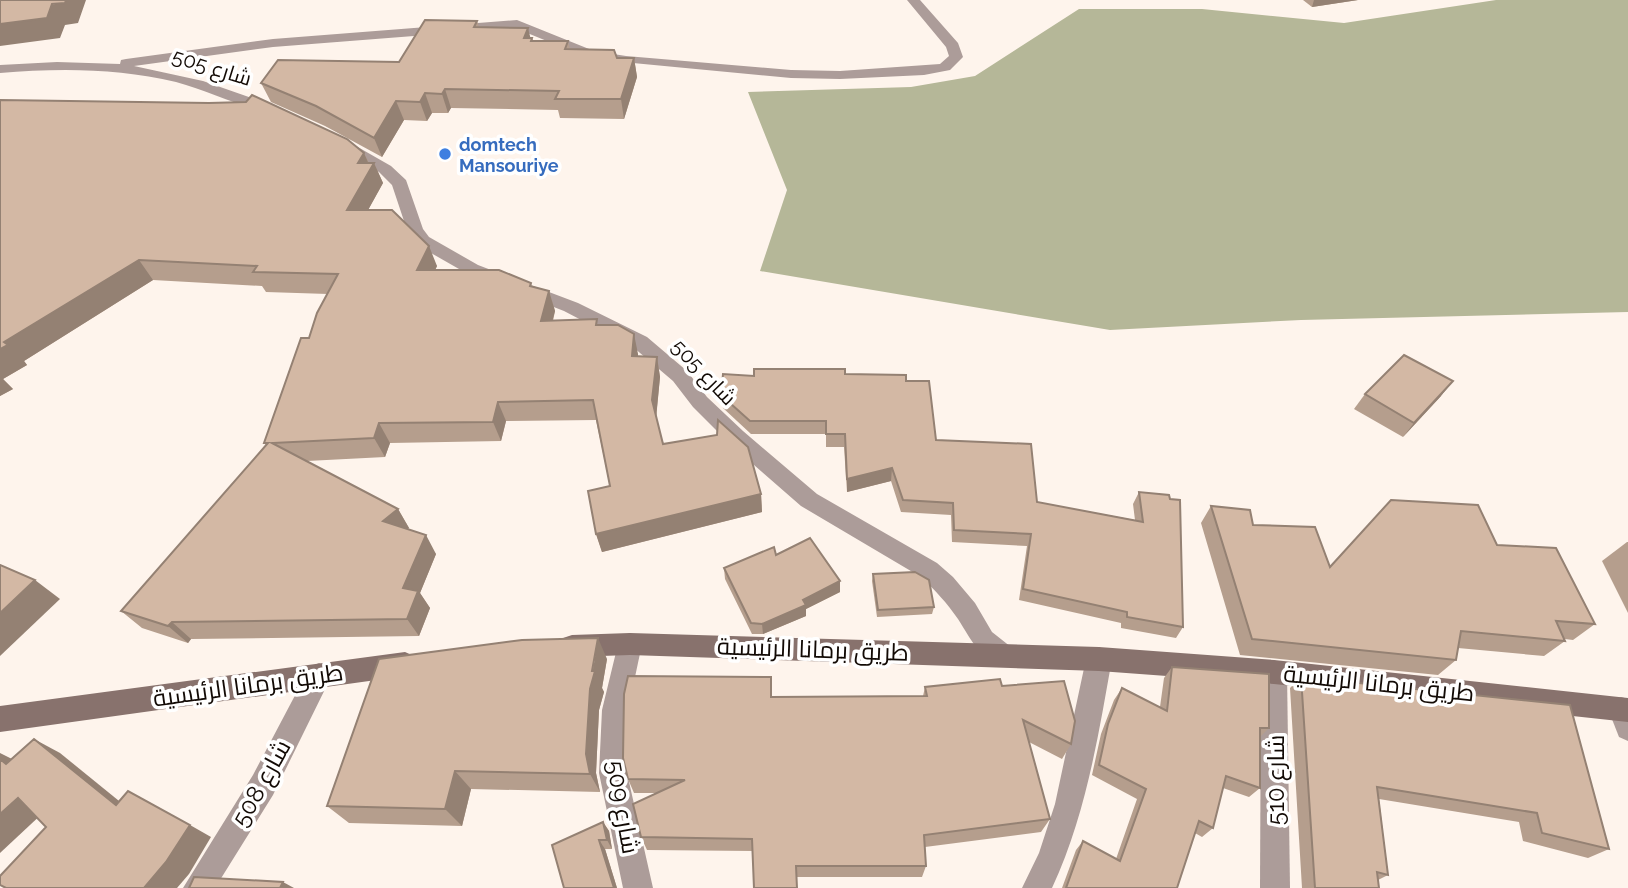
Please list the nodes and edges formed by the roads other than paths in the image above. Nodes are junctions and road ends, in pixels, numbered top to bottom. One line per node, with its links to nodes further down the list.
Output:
1 (913, 0): 2 (street)
2 (100, 67): 3 (street, شارع 505); 4 (street, شارع 505)
3 (0, 69)
4 (293, 119)
5 (326, 135): 8 (street, شارع 505)
6 (630, 644): 7 (street, طريق برمانا الرئيسية); 8 (street, طريق برمانا الرئيسية); 16 (street, شارع 509)
7 (548, 647)
8 (1002, 655): 9 (street, طريق برمانا الرئيسية)
9 (1099, 659): 11 (street, طريق برمانا الرئيسية); 17 (street)
10 (426, 661): 12 (street, طريق برمانا الرئيسية)
11 (1274, 672): 13 (street, طريق برمانا الرئيسية); 18 (street, شارع 510)
12 (318, 675): 14 (street, طريق برمانا الرئيسية); 15 (street, شارع 508)
13 (1626, 716)
14 (0, 719)
15 (198, 888)
16 (638, 888)
17 (1037, 888)
18 (1275, 888)

